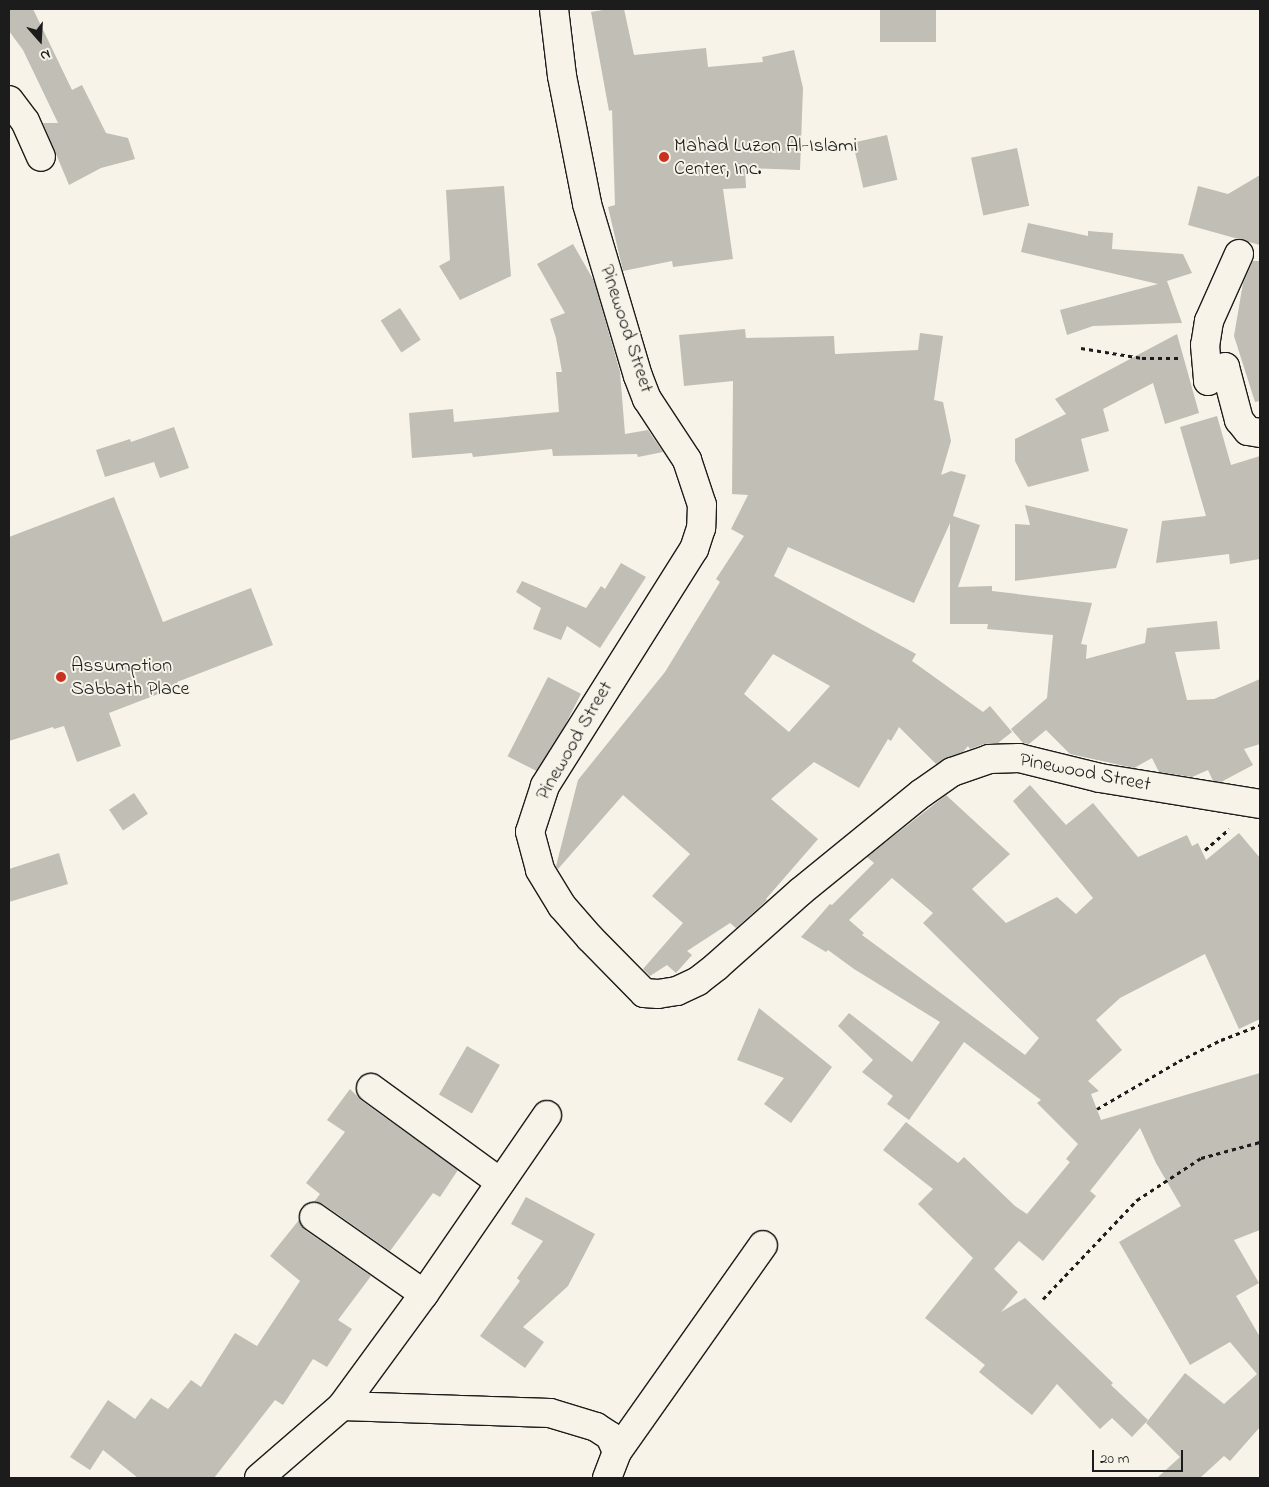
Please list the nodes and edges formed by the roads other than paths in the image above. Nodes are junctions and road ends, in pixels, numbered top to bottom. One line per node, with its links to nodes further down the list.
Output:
1 (554, 9): 6 (street, Pinewood Street)
2 (9, 100): 3 (street)
3 (41, 157)
4 (1239, 254): 5 (street)
5 (1260, 433)
6 (1260, 804)
7 (371, 1088): 9 (street)
8 (547, 1115): 9 (street)
9 (500, 1182): 12 (street)
10 (314, 1217): 12 (street)
11 (763, 1245): 14 (street)
12 (424, 1294): 13 (street)
13 (342, 1406): 14 (street); 15 (street)
14 (616, 1452): 16 (street)
15 (259, 1478)
16 (607, 1478)

